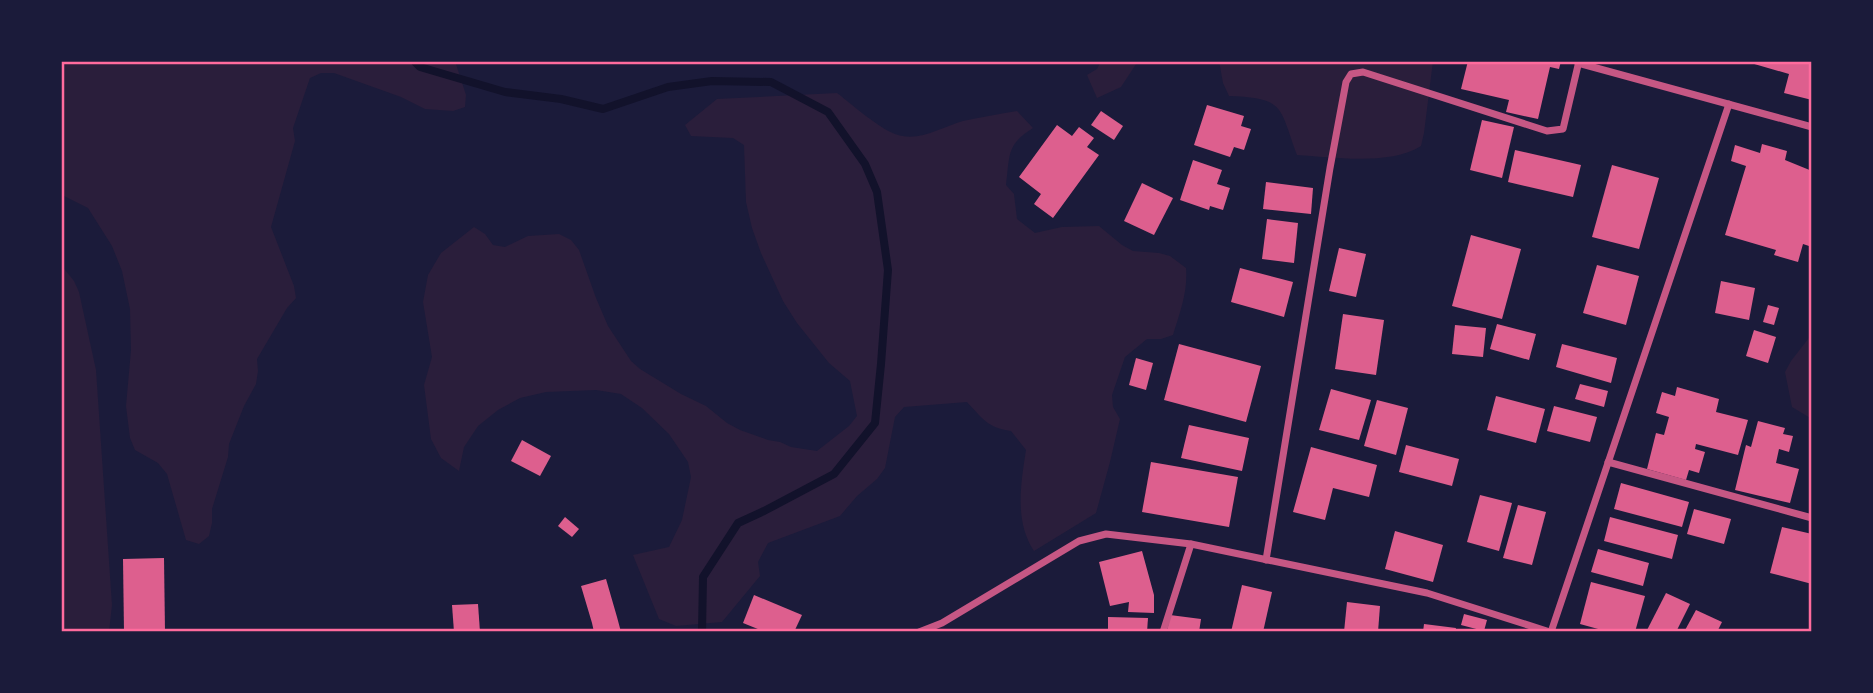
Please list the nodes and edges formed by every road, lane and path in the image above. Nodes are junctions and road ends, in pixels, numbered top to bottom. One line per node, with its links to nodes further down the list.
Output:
1 (1579, 62): 2 (street); 7 (street)
2 (1729, 104): 3 (street); 4 (street)
3 (1812, 127)
4 (1608, 462): 5 (street); 10 (street)
5 (1812, 518)
6 (1191, 544): 7 (street); 8 (street); 9 (street)
7 (1266, 560): 10 (street)
8 (919, 632)
9 (1163, 632)
10 (1550, 632)

